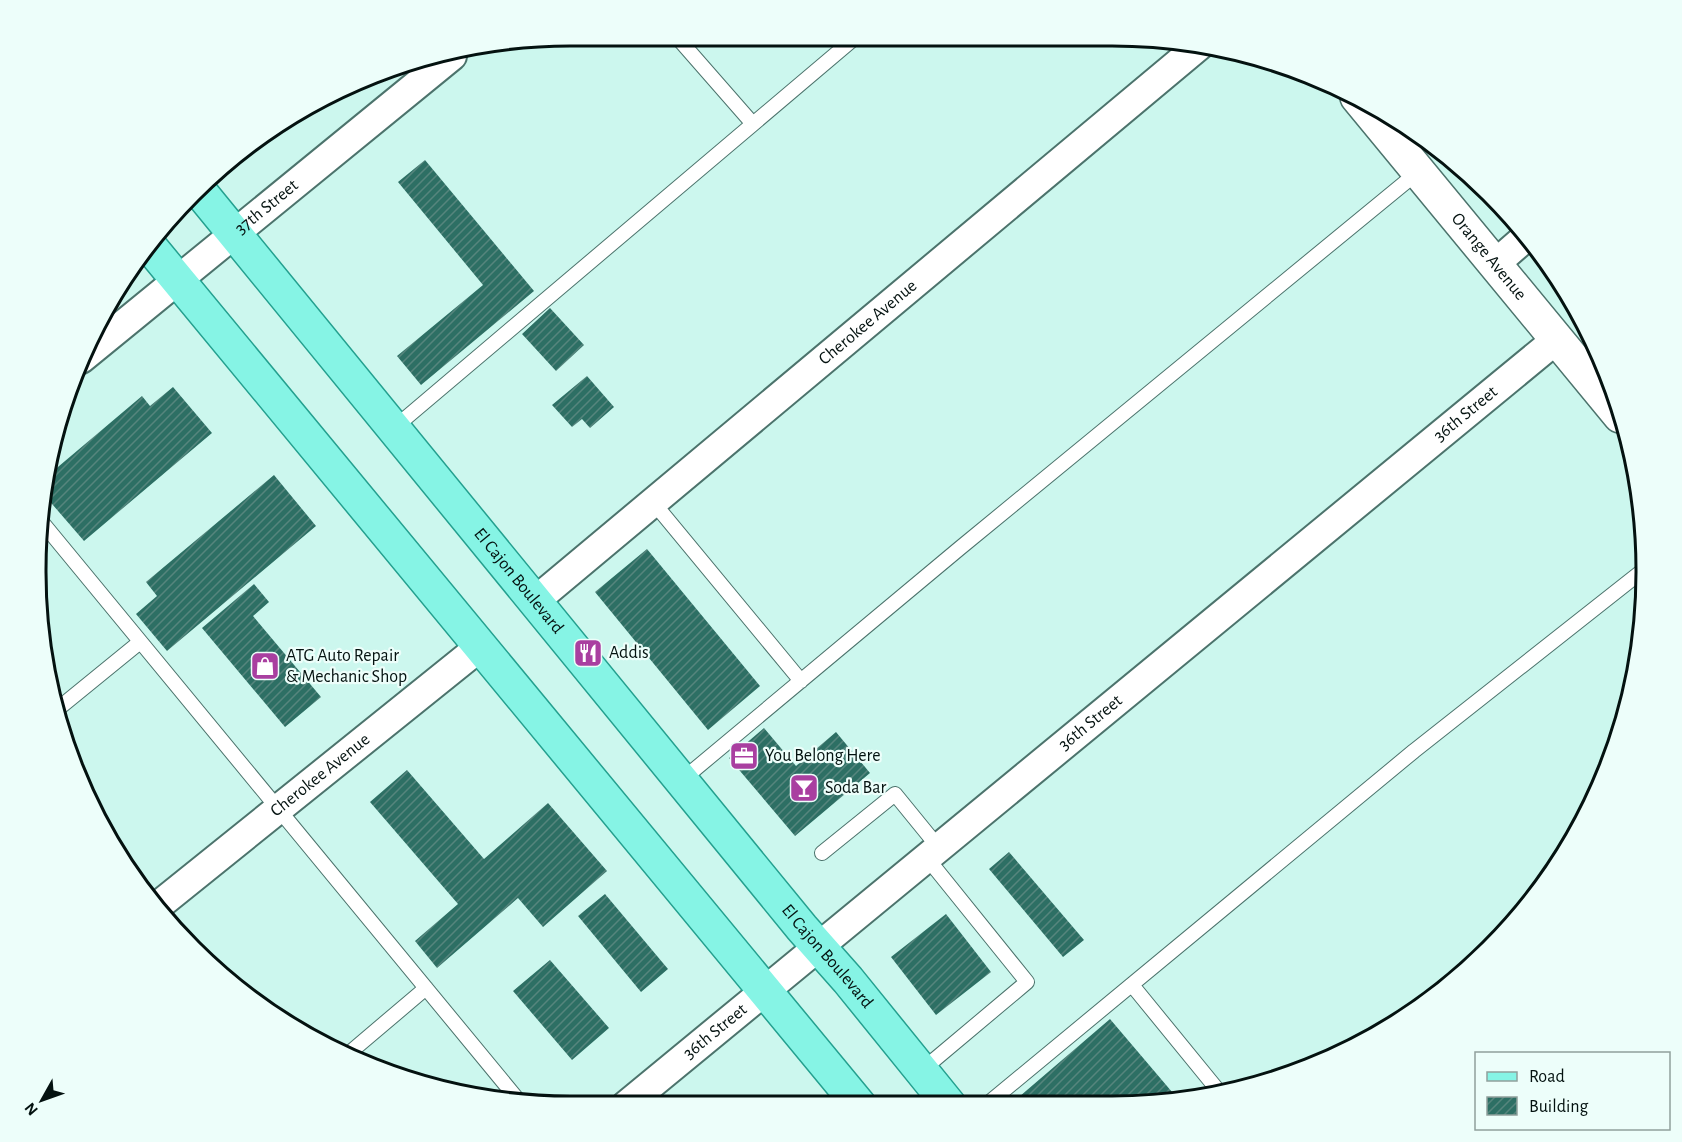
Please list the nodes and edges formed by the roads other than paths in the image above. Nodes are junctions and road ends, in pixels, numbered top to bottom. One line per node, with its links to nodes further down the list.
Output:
1 (685, 46): 6 (lane)
2 (845, 46): 6 (lane)
3 (1190, 53): 18 (street, Cherokee Avenue)
4 (418, 70): 9 (street, 37th Street)
5 (1372, 117): 7 (main road, Orange Avenue)
6 (753, 124): 17 (lane)
7 (1418, 172): 12 (main road, Orange Avenue); 24 (lane)
8 (204, 196): 9 (main road, El Cajon Boulevard)
9 (234, 234): 13 (street, 37th Street); 17 (main road, El Cajon Boulevard)
10 (1519, 243): 12 (street)
11 (155, 252): 13 (main road)
12 (1495, 264): 14 (main road, Orange Avenue)
13 (179, 280): 15 (street, 37th Street); 23 (main road)
14 (1557, 339): 16 (main road, Orange Avenue); 28 (street, 36th Street)
15 (98, 345)
16 (1608, 401)
17 (393, 428): 21 (main road, El Cajon Boulevard)
18 (653, 502): 21 (street, Cherokee Avenue); 24 (lane)
19 (49, 531): 22 (lane)
20 (1636, 576): 32 (lane)
21 (535, 601): 26 (main road, El Cajon Boulevard)
22 (140, 642): 25 (lane); 27 (lane)
23 (481, 646): 27 (street, Cherokee Avenue); 34 (main road)
24 (801, 681): 26 (lane)
25 (63, 704)
26 (681, 780): 31 (main road, El Cajon Boulevard)
27 (278, 809): 30 (street, Cherokee Avenue); 33 (lane)
28 (933, 853): 29 (lane); 31 (street, 36th Street); 36 (lane)
29 (822, 854)
30 (164, 902)
31 (819, 948): 34 (street, 36th Street); 36 (main road, El Cajon Boulevard)
32 (1132, 985): 37 (lane); 42 (lane)
33 (426, 988): 35 (lane); 38 (lane)
34 (766, 991): 39 (street, 36th Street); 40 (main road)
35 (355, 1049)
36 (921, 1071): 41 (main road, El Cajon Boulevard)
37 (1214, 1085)
38 (511, 1092)
39 (637, 1096)
40 (852, 1096)
41 (942, 1096)
42 (997, 1096)

